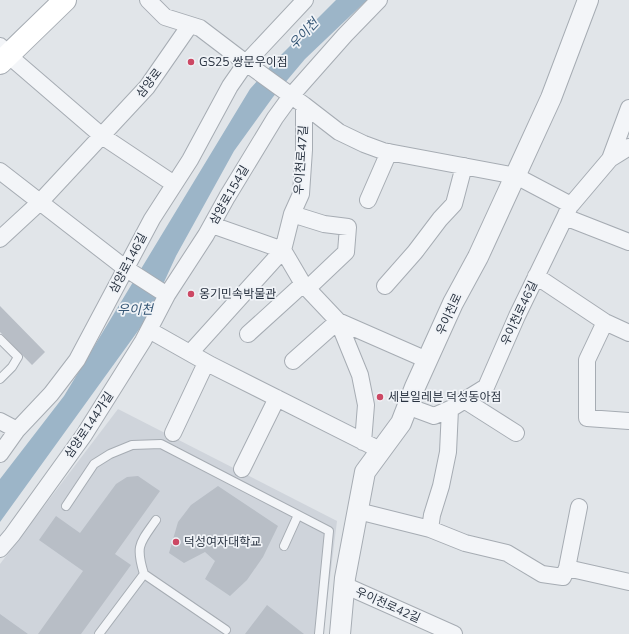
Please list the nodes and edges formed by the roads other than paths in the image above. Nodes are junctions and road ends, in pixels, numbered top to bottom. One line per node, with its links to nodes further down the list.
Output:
1 (65, 0): 7 (main road)
2 (148, 0): 6 (street)
3 (305, 0): 8 (street)
4 (379, 0): 9 (street, 삼양로154길)
5 (588, 0): 18 (street, 우이천로)
6 (190, 25): 8 (street); 12 (street, 삼양로)
7 (3, 55): 12 (street)
8 (246, 63): 9 (street); 19 (street, 삼양로146길)
9 (291, 96): 10 (street); 24 (street, 삼양로154길)
10 (304, 105): 14 (street); 23 (street, 우이천로47길)
11 (629, 108): 15 (street)
12 (102, 136): 19 (street); 21 (street, 삼양로)
13 (629, 147): 15 (street)
14 (389, 152): 16 (street); 20 (street)
15 (610, 159): 22 (street, 우이천로46길)
16 (464, 166): 18 (street); 31 (street)
17 (0, 171): 21 (street)
18 (516, 176): 22 (street); 40 (street, 우이천로)
19 (174, 184): 28 (street, 삼양로146길)
20 (368, 200)
21 (40, 202): 25 (street, 삼양로); 28 (street)
22 (568, 211): 26 (street); 29 (street, 우이천로46길)
23 (292, 214): 27 (street, 우이천로47길); 30 (street)
24 (212, 225): 27 (street); 32 (street, 삼양로154길)
25 (0, 239)
26 (629, 242)
27 (283, 250): 30 (street); 39 (street)
28 (125, 268): 32 (street); 50 (street, 삼양로146길)
29 (536, 276): 34 (street); 45 (street, 우이천로46길)
30 (305, 286): 33 (street); 37 (street)
31 (385, 286)
32 (167, 295): 35 (street, 삼양로144가길)
33 (338, 321): 40 (street); 41 (street); 53 (street)
34 (605, 322): 36 (street); 49 (street)
35 (148, 330): 39 (street); 63 (street, 삼양로144가길)
36 (629, 333)
37 (248, 334)
38 (0, 339): 43 (lane)
39 (190, 353): 42 (street)
40 (428, 360): 46 (street, 우이천로)
41 (293, 361)
42 (206, 363): 44 (street); 51 (street)
43 (0, 379)
44 (277, 398): 53 (street); 55 (street)
45 (464, 400): 47 (street, 우이천로46길); 52 (street)
46 (407, 406): 47 (street, 우이천로46길); 53 (street, 우이천로)
47 (450, 409): 61 (street)
48 (0, 421): 50 (street)
49 (629, 421)
50 (17, 430): 54 (street, 삼양로146길)
51 (173, 433)
52 (516, 433)
53 (372, 446): 58 (street, 우이천로)
54 (0, 454)
55 (242, 469)
56 (66, 506): 59 (lane)
57 (579, 507): 64 (street)
58 (358, 511): 61 (street); 67 (street, 우이천로)
59 (298, 515): 62 (lane); 70 (lane)
60 (156, 520): 65 (lane)
61 (430, 529): 64 (street)
62 (284, 546)
63 (0, 549)
64 (567, 568): 66 (street)
65 (144, 574): 68 (lane); 69 (lane)
66 (629, 582)
67 (344, 585): 71 (street, 우이천로); 72 (street, 우이천로42길)
68 (226, 630)
69 (99, 634)
70 (319, 634)
71 (340, 634)
72 (454, 634)

